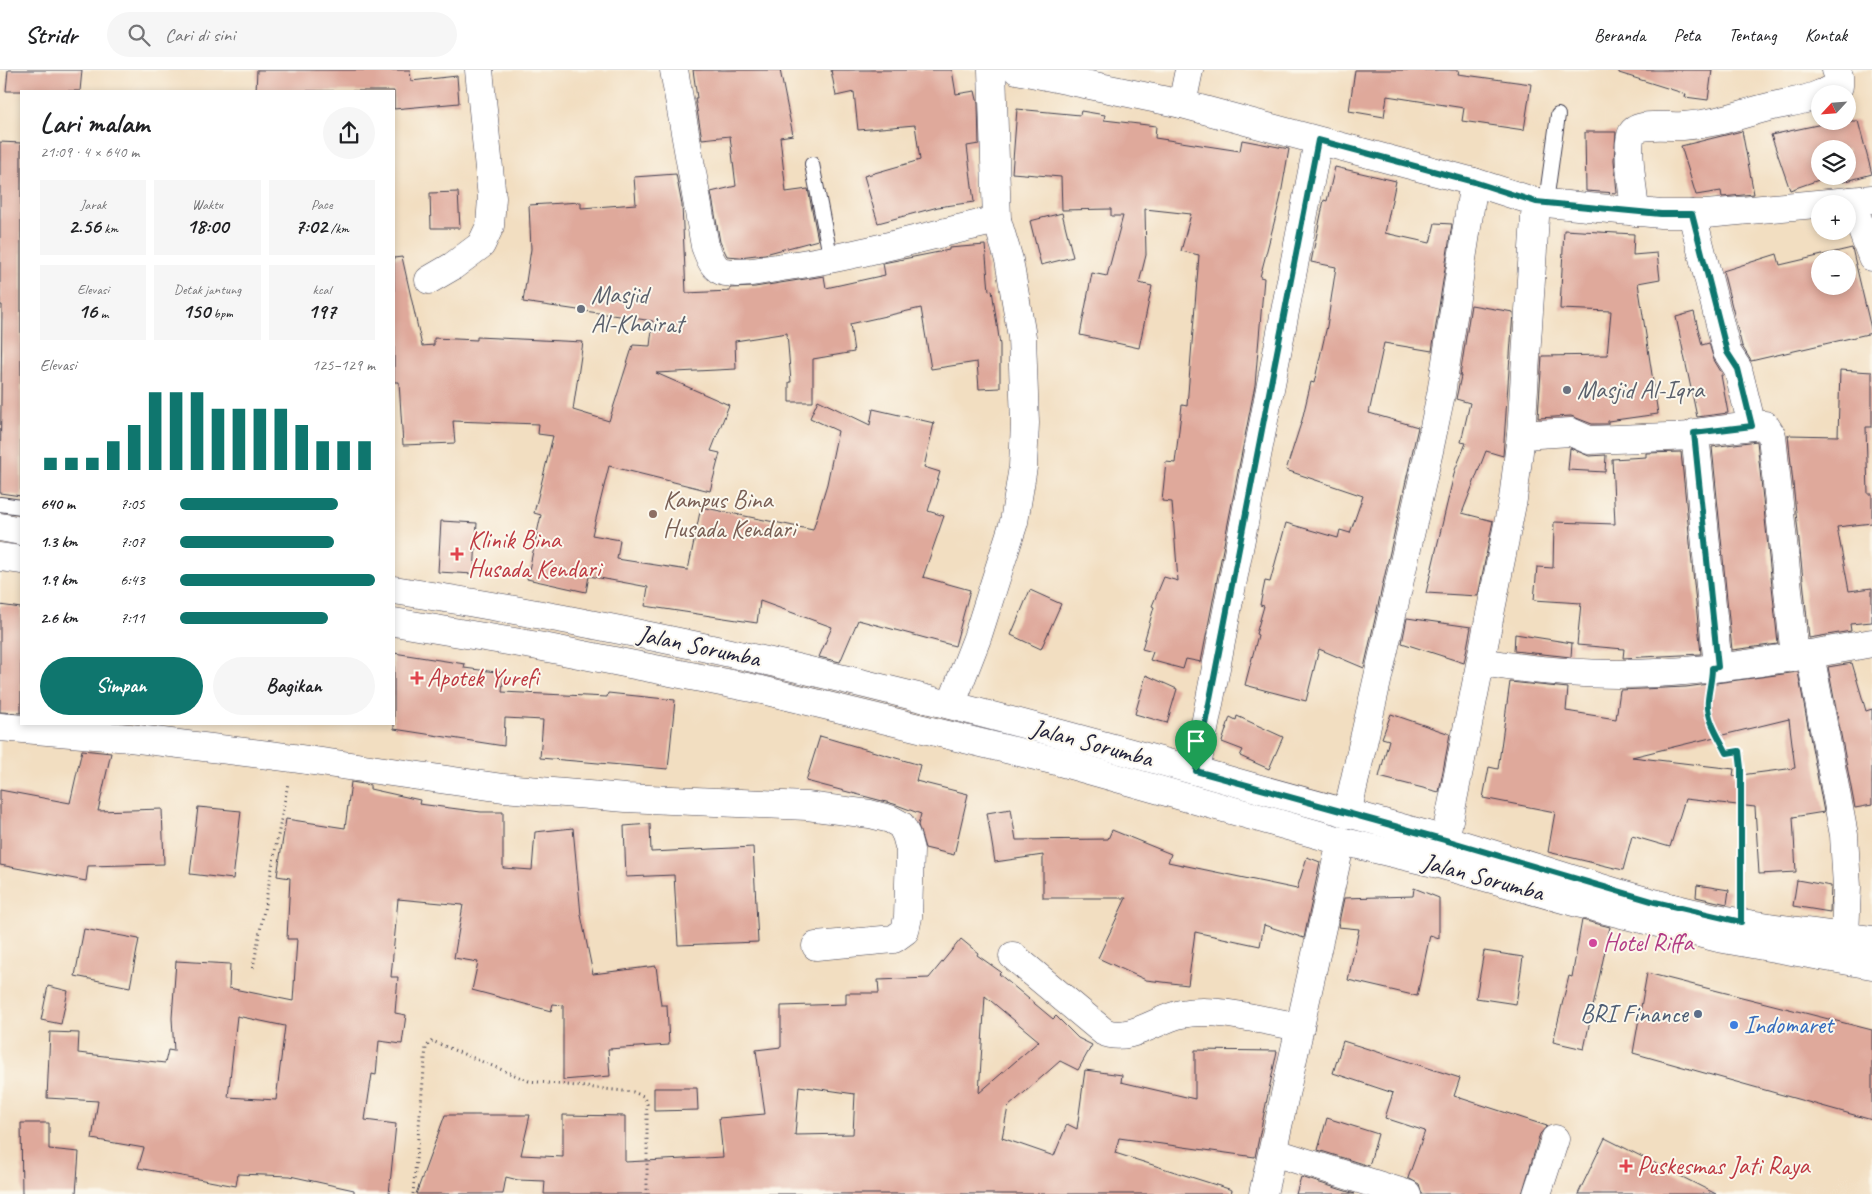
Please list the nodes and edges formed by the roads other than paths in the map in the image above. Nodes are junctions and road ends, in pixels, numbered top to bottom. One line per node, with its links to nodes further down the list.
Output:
1 (479, 70): 21 (street)
2 (674, 70): 20 (street)
3 (992, 70): 18 (street)
4 (1017, 70): 9 (street)
5 (1189, 70): 9 (street)
6 (1836, 70): 7 (street)
7 (1839, 85)
8 (1811, 96): 16 (street)
9 (1182, 104): 11 (street)
10 (1558, 115): 15 (lane)
11 (1318, 140): 13 (street); 40 (street)
12 (812, 164): 20 (lane)
13 (1474, 182): 15 (street); 41 (street)
14 (1862, 200): 17 (street); 19 (street)
15 (1541, 202): 16 (street); 23 (street)
16 (1636, 212): 17 (street)
17 (1692, 214): 22 (street)
18 (997, 220): 20 (street); 37 (street)
19 (1872, 258)
20 (831, 260)
21 (429, 280)
22 (1752, 426): 24 (street); 34 (street)
23 (1521, 435): 24 (street); 35 (street)
24 (1695, 436): 36 (street)
25 (0, 504): 26 (lane)
26 (20, 507)
27 (0, 527): 28 (street)
28 (20, 530)
29 (0, 557): 30 (street)
30 (20, 560)
31 (395, 590): 37 (street, Jalan Sorumba)
32 (395, 622): 39 (street, Jalan Sorumba)
33 (1872, 643): 34 (street)
34 (1802, 655): 36 (street); 44 (street)
35 (1482, 662): 36 (street); 42 (street)
36 (1715, 667)
37 (952, 706): 39 (street, Jalan Sorumba)
38 (0, 727): 46 (street)
39 (1087, 755): 40 (street, Jalan Sorumba); 43 (street, Jalan Sorumba)
40 (1196, 771): 41 (street, Jalan Sorumba)
41 (1347, 814): 42 (street, Jalan Sorumba)
42 (1445, 840): 44 (street, Jalan Sorumba)
43 (1341, 841): 48 (street, Jalan Sorumba); 49 (street)
44 (1844, 937): 45 (street, Jalan Sorumba)
45 (1872, 940)
46 (816, 946)
47 (1012, 956): 49 (street)
48 (1872, 965)
49 (1300, 1027): 51 (street)
50 (1555, 1139): 54 (street)
51 (1273, 1152): 52 (street); 53 (street)
52 (1263, 1194)
53 (1407, 1194)
54 (1537, 1194)

